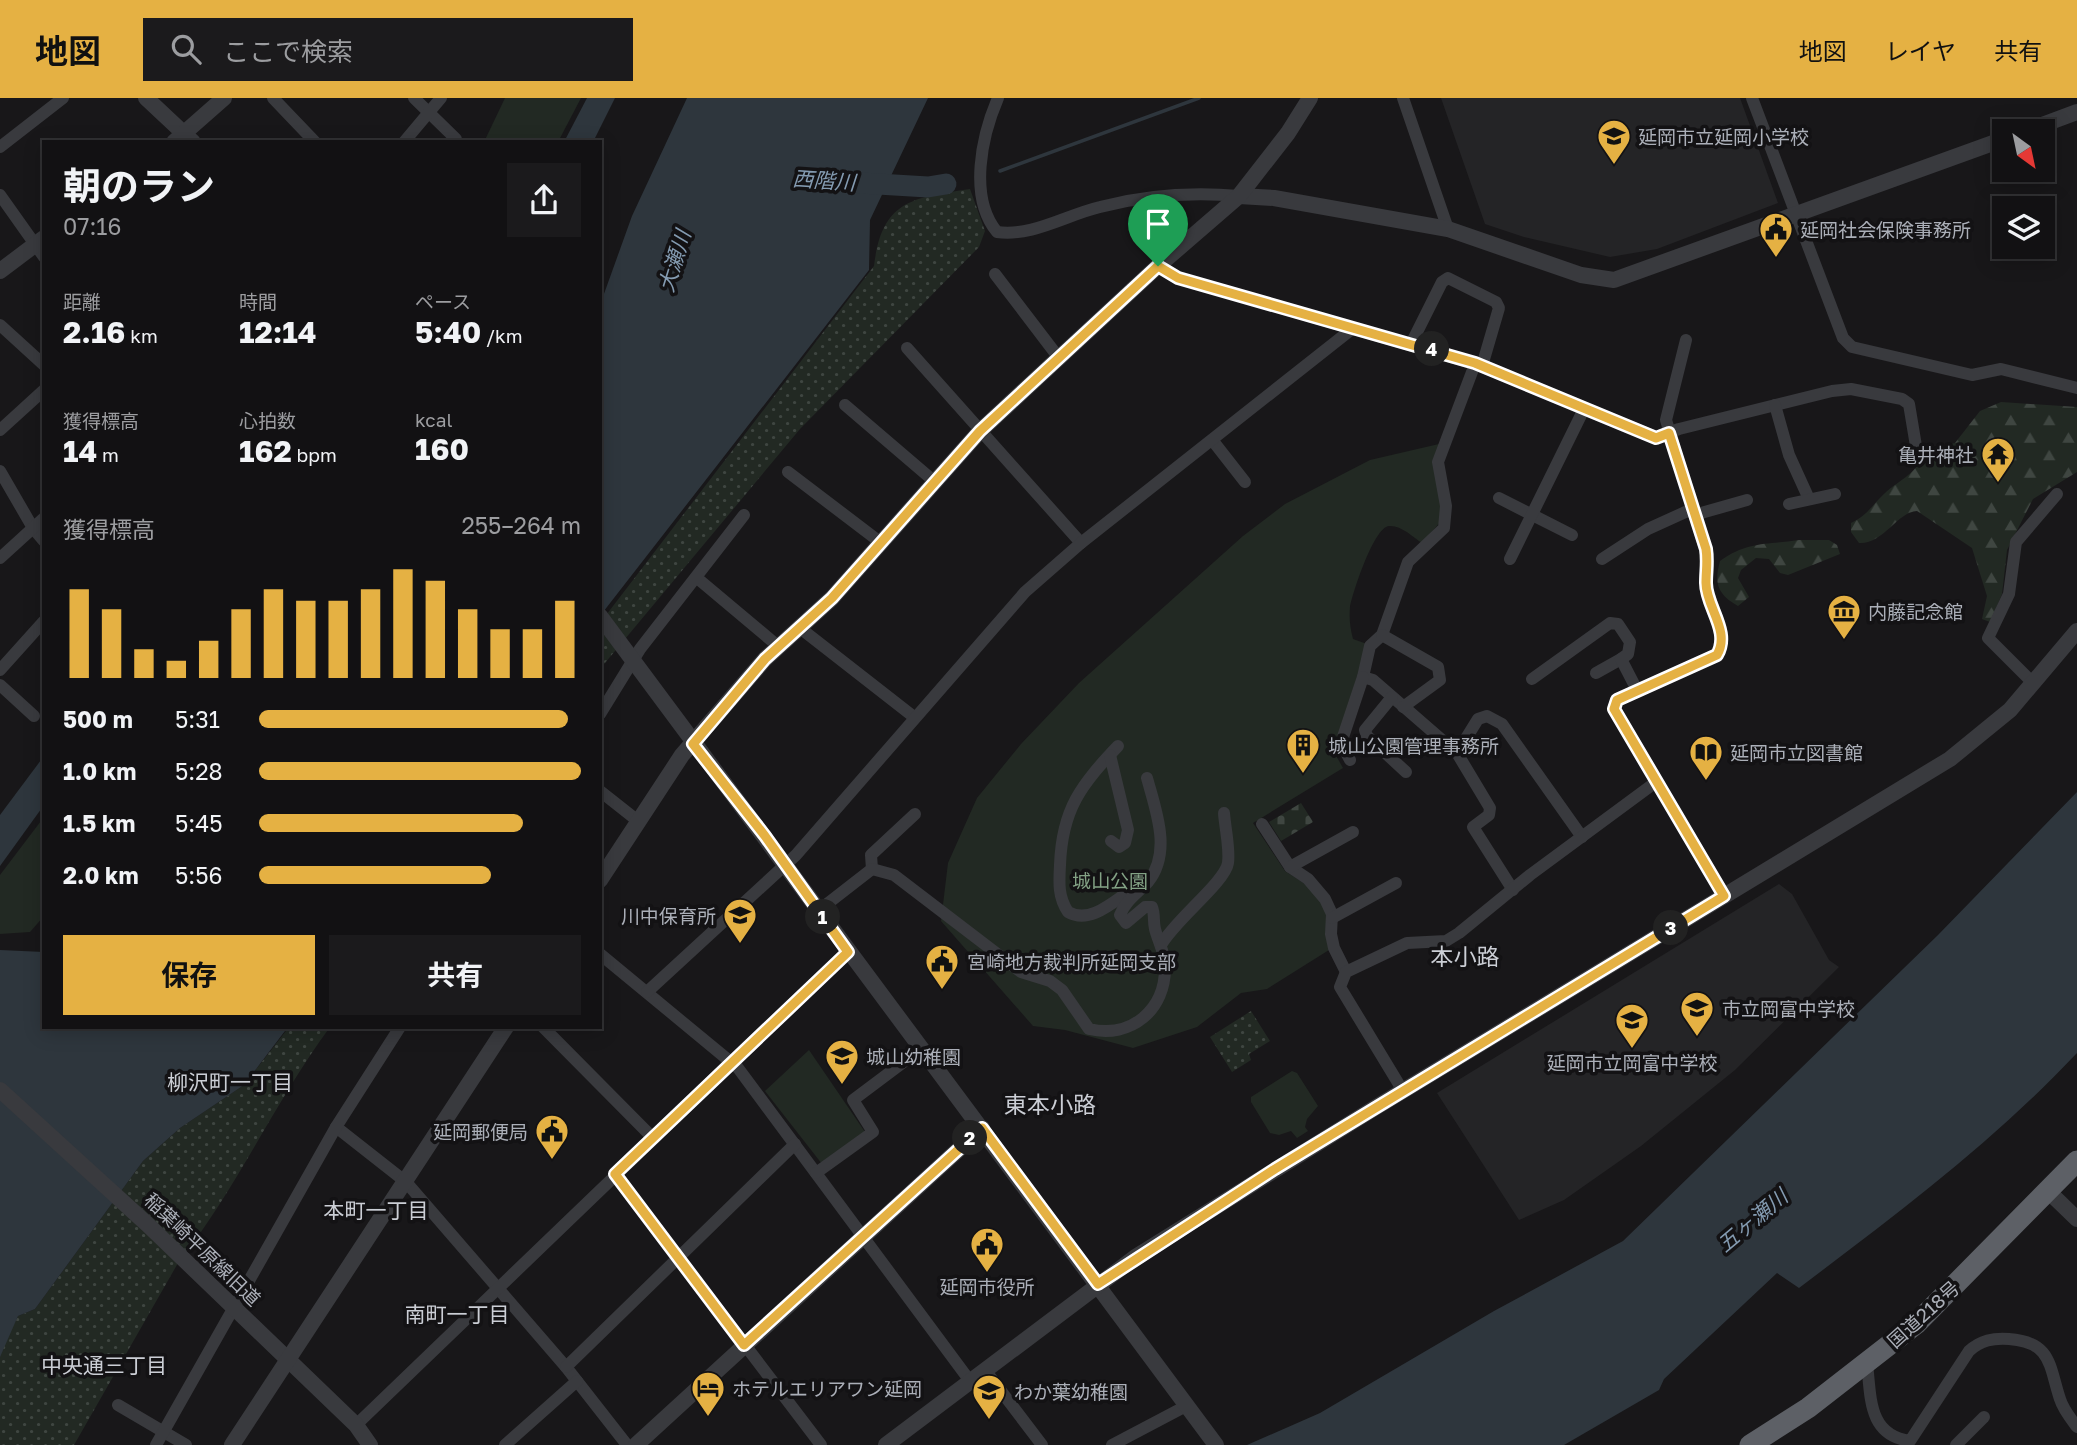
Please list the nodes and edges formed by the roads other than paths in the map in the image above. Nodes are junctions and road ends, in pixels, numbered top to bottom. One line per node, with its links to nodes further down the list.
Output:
1 (63, 98): 19 (street)
2 (146, 98): 14 (street)
3 (224, 98): 14 (street)
4 (273, 98): 16 (street)
5 (414, 98): 11 (street)
6 (442, 98): 11 (street)
7 (998, 98): 21 (street)
8 (1310, 98): 21 (street)
9 (1403, 98): 23 (street)
10 (1752, 98): 22 (street)
11 (429, 112): 15 (street); 17 (street)
12 (2077, 113): 13 (street)
13 (2055, 121)
14 (184, 139)
15 (456, 139)
16 (313, 140)
17 (406, 140)
18 (1992, 143): 22 (street)
19 (0, 147)
20 (0, 195): 24 (street)
21 (1239, 196): 23 (street); 25 (street)
22 (1796, 216): 23 (street); 36 (street)
23 (1448, 229)
24 (40, 247): 26 (street)
25 (1158, 266): 29 (street); 33 (street)
26 (0, 271)
27 (995, 274): 33 (street)
28 (0, 325): 34 (street)
29 (1352, 329): 31 (street); 44 (street)
30 (1686, 341): 43 (street)
31 (1412, 344): 35 (street); 35 (street)
32 (907, 348): 42 (street)
33 (1059, 358): 42 (street)
34 (42, 364)
35 (1478, 365): 40 (street); 73 (street)
36 (2077, 388)
37 (42, 392): 41 (street)
38 (845, 405): 48 (street)
39 (1775, 405): 43 (street); 45 (street); 53 (street)
40 (1584, 409): 43 (street); 57 (street)
41 (0, 430)
42 (980, 431): 48 (street); 64 (street)
43 (1669, 433): 56 (street)
44 (1213, 441): 49 (street); 64 (street)
45 (1917, 452)
46 (0, 471): 60 (street)
47 (788, 472): 63 (street)
48 (935, 482): 63 (street)
49 (1245, 482)
50 (1835, 494): 53 (street)
51 (2057, 494): 81 (street)
52 (1499, 498): 57 (street)
53 (1809, 499): 55 (street)
54 (1746, 500): 56 (street)
55 (1789, 504)
56 (1693, 512): 67 (street); 83 (street)
57 (1532, 514): 61 (street); 66 (street)
58 (744, 515): 68 (street)
59 (42, 520): 60 (street)
60 (33, 528): 62 (street); 65 (street)
61 (1572, 535)
62 (42, 539)
63 (880, 542): 71 (street)
64 (1081, 543): 88 (street)
65 (0, 558)
66 (1510, 559)
67 (1602, 559)
68 (696, 578): 74 (street); 75 (street)
69 (602, 619): 75 (street)
70 (42, 623): 77 (street)
71 (800, 628): 74 (street); 88 (street)
72 (2077, 631): 81 (street)
73 (1382, 635): 79 (street); 85 (street)
74 (778, 646): 89 (street)
75 (629, 654): 86 (street); 89 (street)
76 (1620, 659): 78 (street); 80 (street); 83 (street)
77 (0, 670)
78 (1596, 673)
79 (1363, 677): 84 (street); 91 (street)
80 (1532, 679)
81 (2034, 684): 110 (street)
82 (0, 685): 87 (street)
83 (1637, 690): 94 (street)
84 (1392, 697): 85 (street); 92 (street)
85 (1403, 707): 90 (street)
86 (602, 710)
87 (34, 716)
88 (914, 717): 103 (street)
89 (693, 744): 98 (street); 103 (street)
90 (1457, 753): 101 (street); 109 (street)
91 (1350, 760)
92 (1406, 772)
93 (1147, 778): 106 (street)
94 (1656, 782): 101 (street); 110 (street)
95 (602, 793): 98 (street)
96 (1224, 813): 113 (street)
97 (915, 814): 105 (street)
98 (638, 821): 107 (street)
99 (1262, 824): 104 (street)
100 (1353, 832): 104 (street)
101 (1582, 837): 109 (street)
102 (1111, 841): 106 (street)
103 (786, 864): 111 (street); 117 (street)
104 (1290, 867): 112 (street)
105 (872, 869): 111 (street); 113 (street)
106 (1157, 869): 113 (street)
107 (602, 877)
108 (1396, 883): 112 (street)
109 (1513, 890): 116 (street)
110 (1724, 896): 124 (street)
111 (818, 911): 114 (street)
112 (1332, 918): 116 (street)
113 (1161, 945)
114 (848, 952): 121 (street); 122 (street)
115 (602, 956): 117 (street)
116 (1346, 972): 124 (street)
117 (648, 992): 122 (street)
118 (399, 1029): 125 (street)
119 (505, 1029): 132 (street)
120 (546, 1029): 127 (street)
121 (920, 1049): 126 (street); 130 (street)
122 (732, 1063): 127 (street); 128 (street)
123 (0, 1090): 139 (street, 稲葉崎平原線旧道)
124 (1403, 1091): 137 (street)
125 (336, 1127): 132 (street); 139 (street)
126 (982, 1128): 135 (street); 137 (street)
127 (652, 1138): 131 (street)
128 (795, 1144): 130 (street); 136 (street)
129 (2077, 1161): 133 (highway, 国道218号)
130 (816, 1173): 135 (street)
131 (615, 1174): 136 (street); 138 (street)
132 (406, 1182): 138 (street); 141 (street)
133 (2048, 1191): 134 (street); 142 (highway, 国道218号)
134 (2077, 1219)
135 (863, 1236): 140 (street); 146 (street)
136 (678, 1258): 140 (street); 143 (street)
137 (1098, 1284): 144 (street); 148 (street)
138 (496, 1288): 143 (street); 150 (street)
139 (232, 1307): 141 (street, 稲葉崎平原線旧道); 152 (street)
140 (744, 1345): 161 (street); 162 (street)
141 (287, 1361): 150 (street, 稲葉崎平原線旧道); 157 (street)
142 (1867, 1363): 153 (street); 154 (highway, 国道218号)
143 (566, 1367): 145 (street)
144 (985, 1370): 146 (street); 164 (street)
145 (577, 1381): 159 (street); 160 (street)
146 (970, 1381): 163 (street)
147 (118, 1405): 152 (street)
148 (1188, 1405): 165 (street); 166 (street)
149 (1984, 1418): 167 (street)
150 (356, 1426): 158 (street, 稲葉崎平原線旧道)
151 (2077, 1427): 153 (street)
152 (164, 1433): 155 (street); 156 (street)
153 (1905, 1442)
154 (1758, 1443)
155 (156, 1445)
156 (186, 1445)
157 (232, 1445)
158 (370, 1445)
159 (505, 1445)
160 (627, 1445)
161 (636, 1445)
162 (821, 1445)
163 (886, 1445)
164 (1042, 1445)
165 (1112, 1445)
166 (1216, 1445)
167 (1956, 1445)

